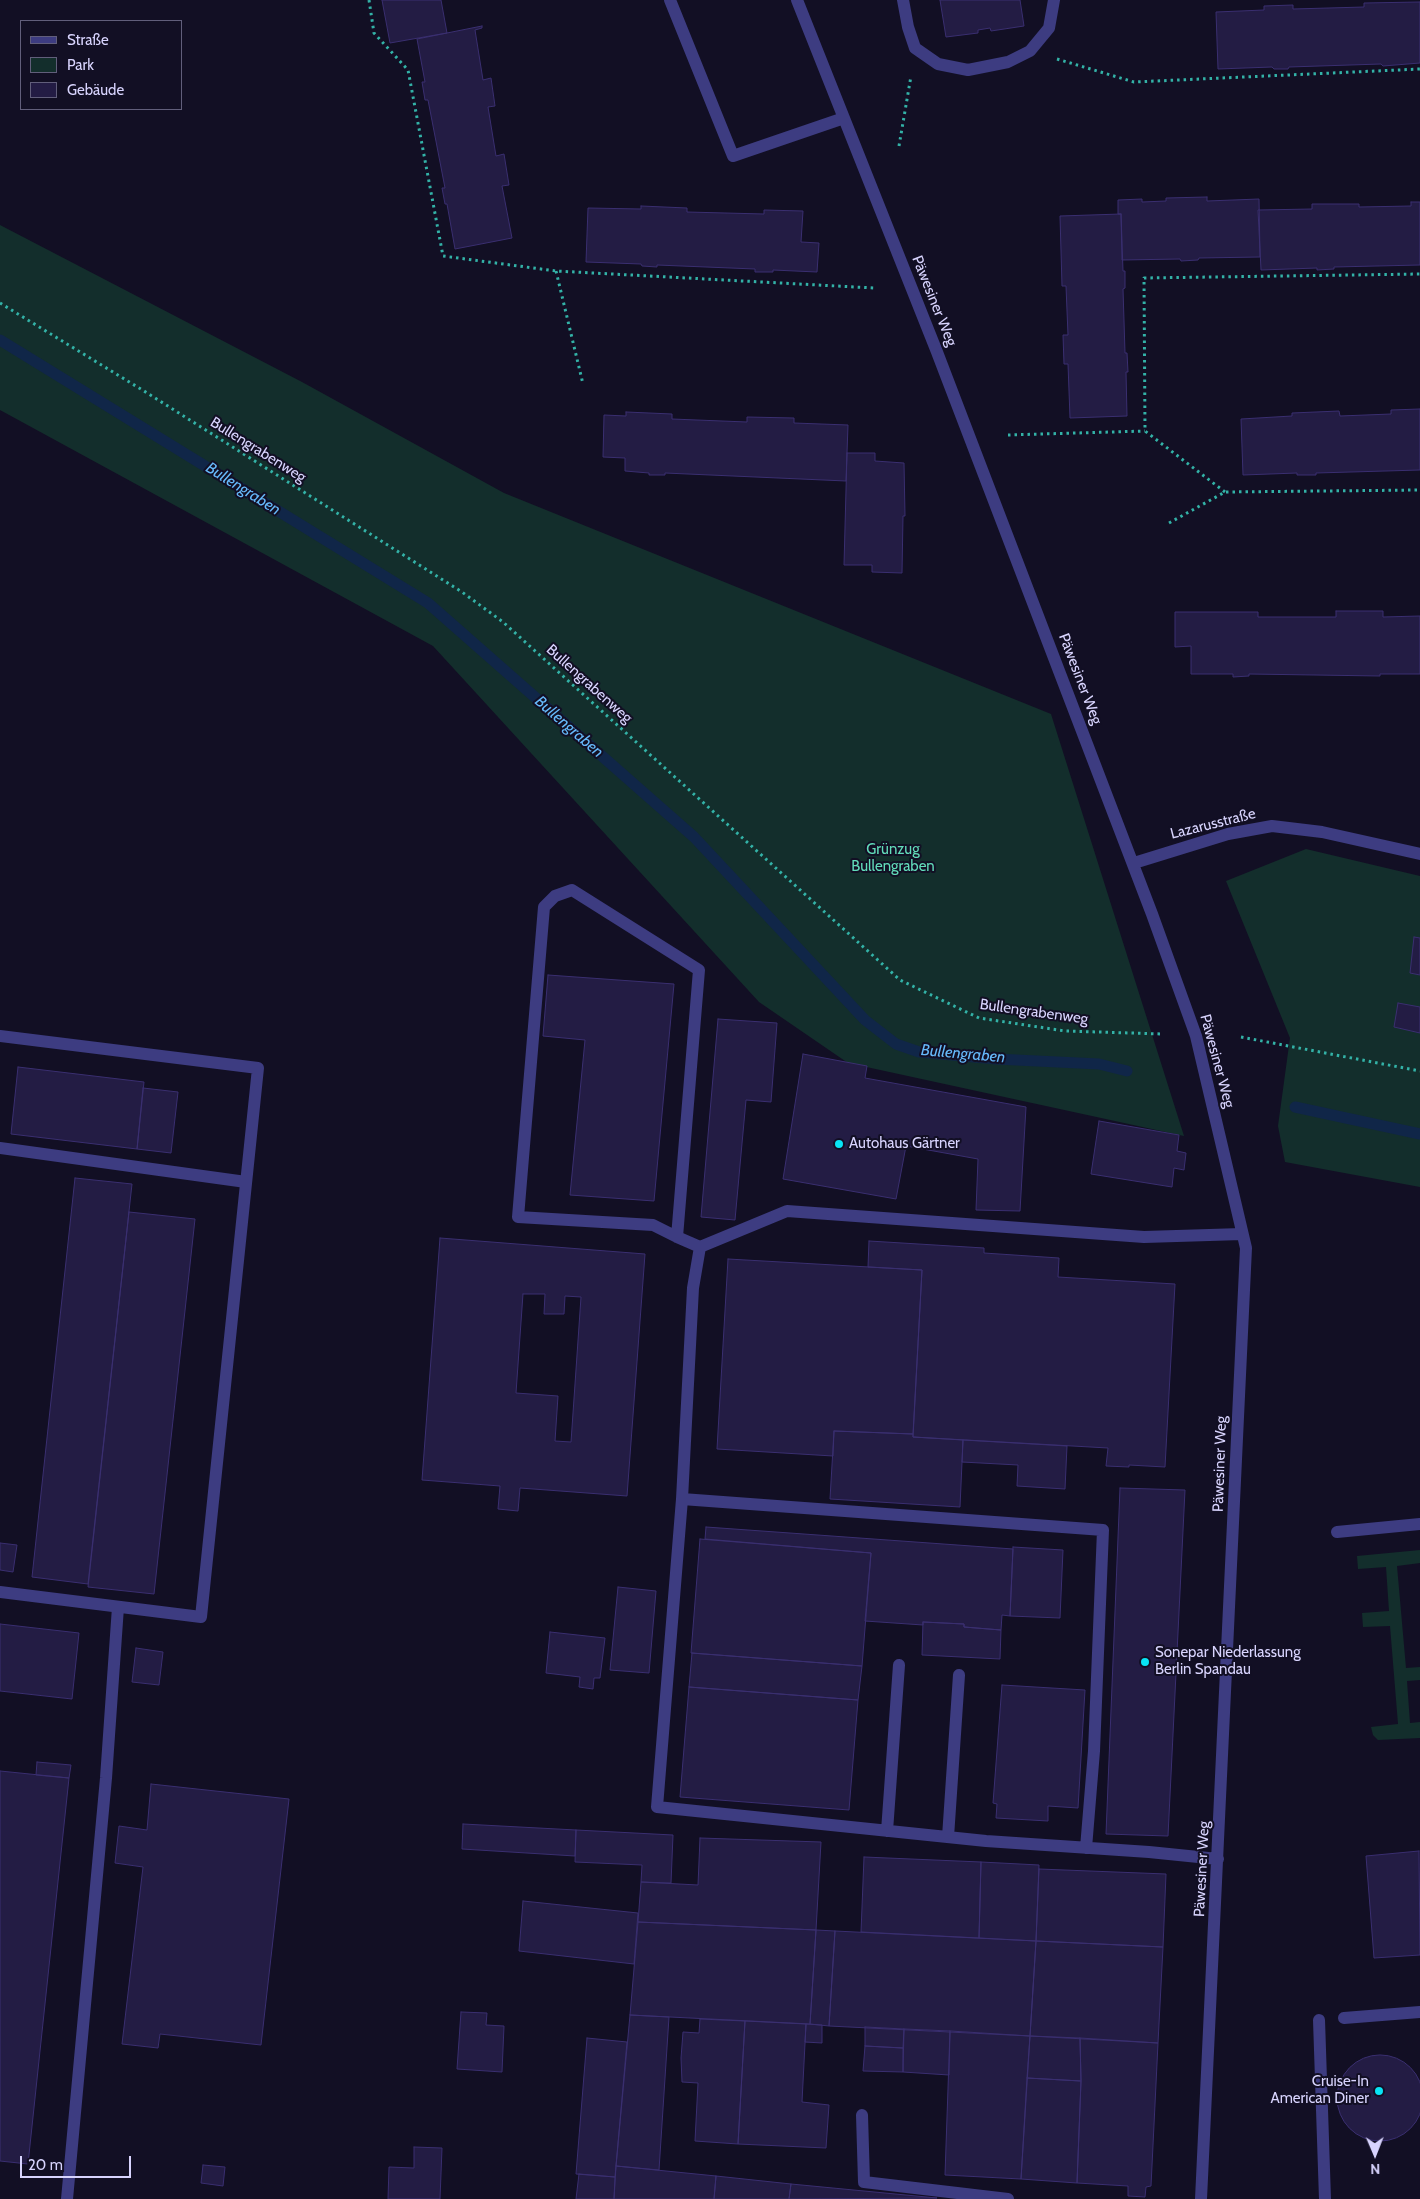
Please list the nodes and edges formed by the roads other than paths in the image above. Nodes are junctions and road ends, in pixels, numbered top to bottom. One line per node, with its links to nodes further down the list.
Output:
1 (670, 0): 5 (street)
2 (797, 0): 5 (street, Päwesiner Weg)
3 (903, 0): 4 (street)
4 (1054, 0)
5 (844, 118): 7 (street, Päwesiner Weg)
6 (1420, 854): 7 (street, Lazarusstraße)
7 (1134, 863): 11 (street, Päwesiner Weg)
8 (0, 1036): 10 (street)
9 (0, 1148): 10 (street)
10 (246, 1182): 18 (street)
11 (1242, 1234): 13 (street); 24 (street, Päwesiner Weg)
12 (677, 1237): 12 (street); 13 (street)
13 (700, 1247): 14 (street)
14 (682, 1499): 21 (street); 23 (street)
15 (1420, 1524): 16 (street)
16 (1337, 1532)
17 (0, 1592): 18 (street)
18 (118, 1607): 29 (street)
19 (899, 1665): 21 (street)
20 (959, 1675): 22 (street)
21 (888, 1831): 22 (street)
22 (948, 1837): 23 (street)
23 (1086, 1848): 24 (street)
24 (1218, 1859): 31 (street, Päwesiner Weg)
25 (1420, 2012): 26 (street)
26 (1344, 2018)
27 (1319, 2020): 32 (street)
28 (862, 2115): 30 (street)
29 (68, 2199)
30 (1008, 2199)
31 (1202, 2199)
32 (1325, 2199)

